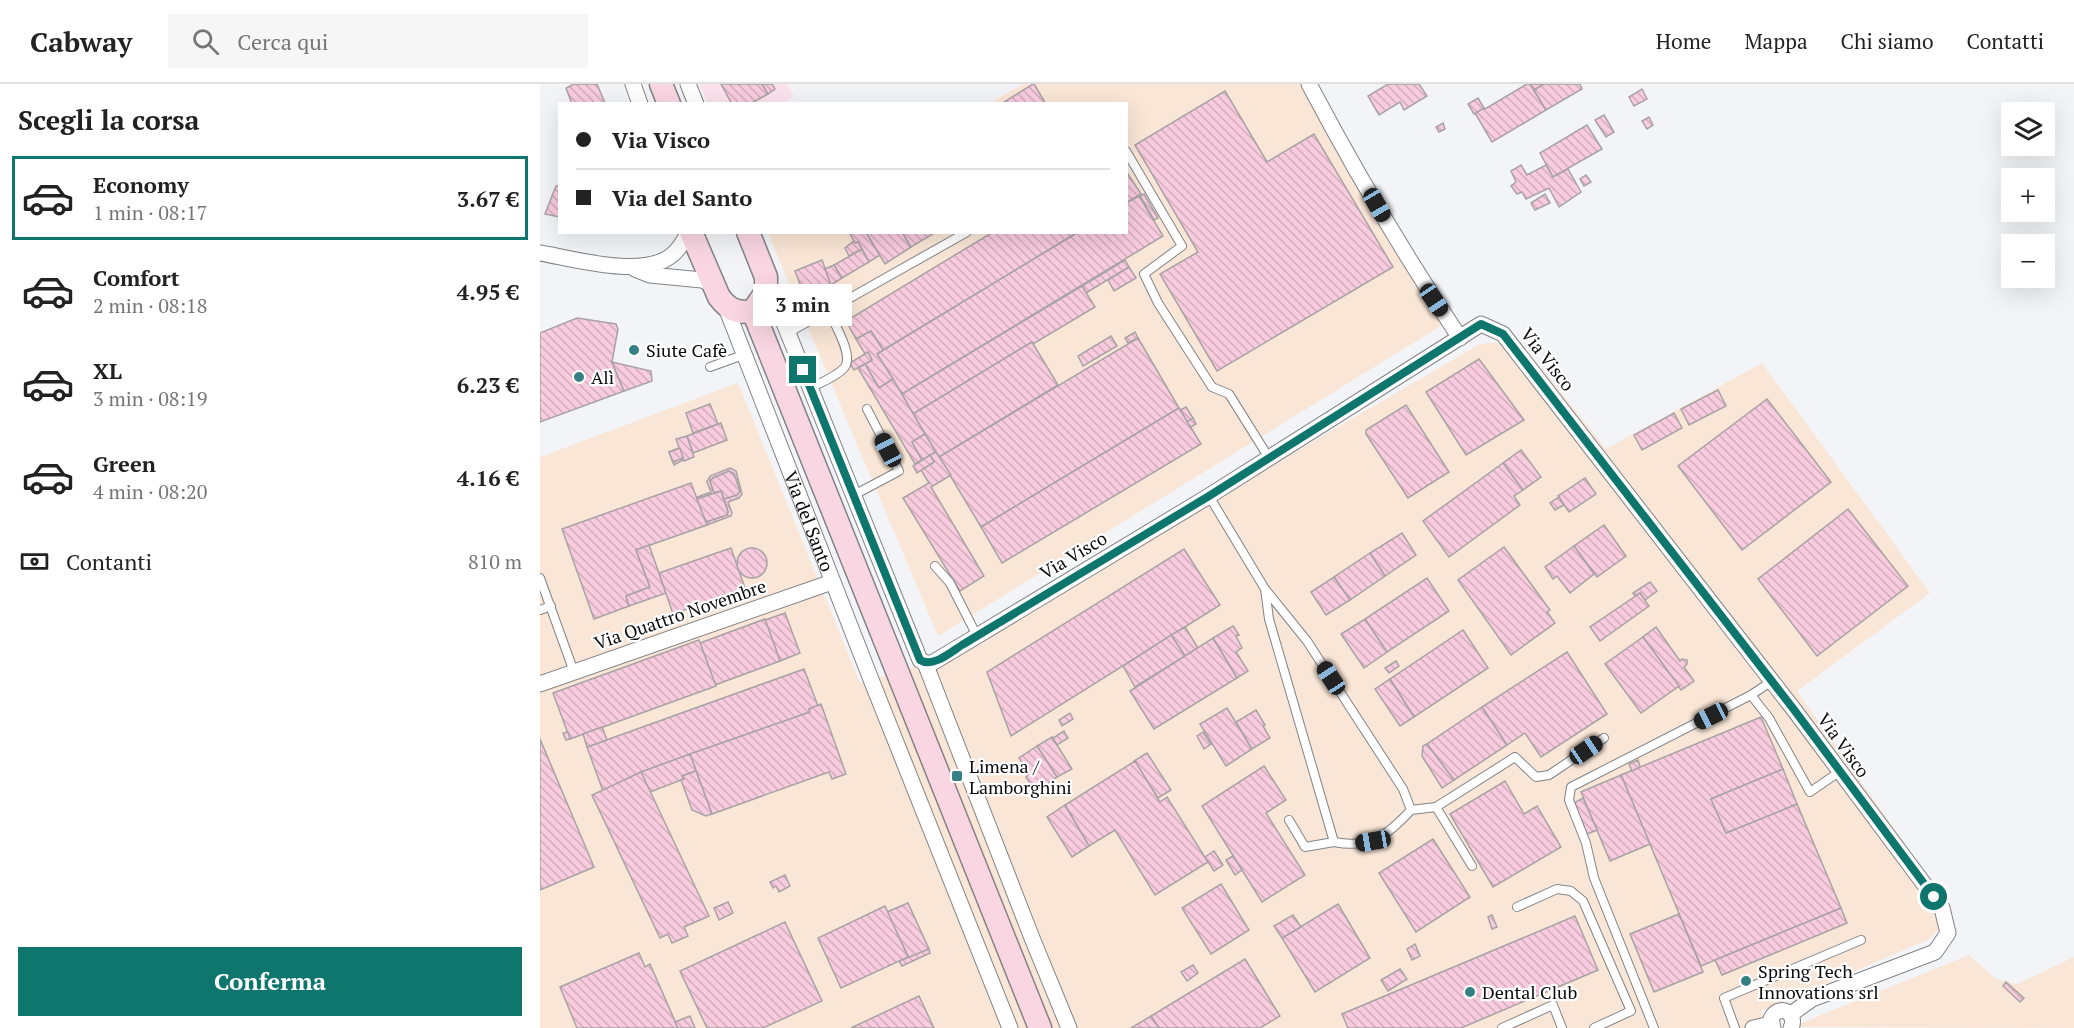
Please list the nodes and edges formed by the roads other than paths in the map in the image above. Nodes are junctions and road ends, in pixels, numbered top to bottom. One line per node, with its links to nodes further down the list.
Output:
1 (633, 84): 5 (street)
2 (661, 84): 6 (street)
3 (688, 84): 7 (street)
4 (1309, 84): 21 (street)
5 (639, 102)
6 (668, 102)
7 (695, 102)
8 (1128, 154): 28 (lane)
9 (689, 234): 14 (street)
10 (691, 234): 16 (street, Via del Santo)
11 (749, 234): 15 (street)
12 (963, 234): 18 (lane)
13 (540, 253): 14 (street)
14 (630, 267): 16 (street)
15 (766, 278): 19 (street); 20 (street)
16 (713, 285): 17 (street, Via del Santo)
17 (725, 305): 19 (street); 22 (street, Via del Santo)
18 (828, 310): 20 (lane); 24 (lane)
19 (753, 311): 25 (street)
20 (788, 333): 24 (street)
21 (1460, 338): 28 (street, Via Visco); 40 (street, Via Visco)
22 (743, 355): 23 (lane); 27 (street, Via del Santo)
23 (710, 367)
24 (810, 388): 29 (street)
25 (791, 408): 27 (street); 43 (street)
26 (867, 409): 29 (lane)
27 (767, 417): 33 (street, Via del Santo)
28 (1269, 458): 30 (street, Via Visco)
29 (854, 495): 38 (street)
30 (1209, 496): 34 (lane); 37 (street, Via Visco)
31 (935, 566): 37 (lane)
32 (540, 578): 35 (lane)
33 (832, 582): 39 (street, Via Quattro Novembre); 45 (street, Via del Santo)
34 (1264, 589): 48 (lane); 50 (lane)
35 (550, 606): 36 (lane); 39 (lane)
36 (540, 610)
37 (977, 636): 38 (street, Via Visco)
38 (925, 663): 58 (street)
39 (574, 672): 41 (street, Via Quattro Novembre)
40 (1772, 681): 42 (lane); 46 (street, Via Visco)
41 (540, 684)
42 (1751, 695): 46 (lane); 62 (lane)
43 (919, 729): 45 (street); 57 (street)
44 (1604, 738): 47 (lane)
45 (894, 739): 56 (street, Via del Santo)
46 (1839, 772): 54 (street, Via Visco)
47 (1436, 807): 48 (lane); 51 (lane)
48 (1411, 810): 50 (lane)
49 (1289, 820): 50 (lane)
50 (1334, 842)
51 (1472, 866)
52 (1517, 907): 61 (lane)
53 (1861, 940): 63 (lane)
54 (1791, 1021): 55 (street)
55 (1772, 1026): 64 (street)
56 (1010, 1028)
57 (1040, 1028)
58 (1069, 1028)
59 (1502, 1028): 60 (lane)
60 (1562, 1028)
61 (1594, 1028)
62 (1654, 1028)
63 (1735, 1028)
64 (1753, 1028)

